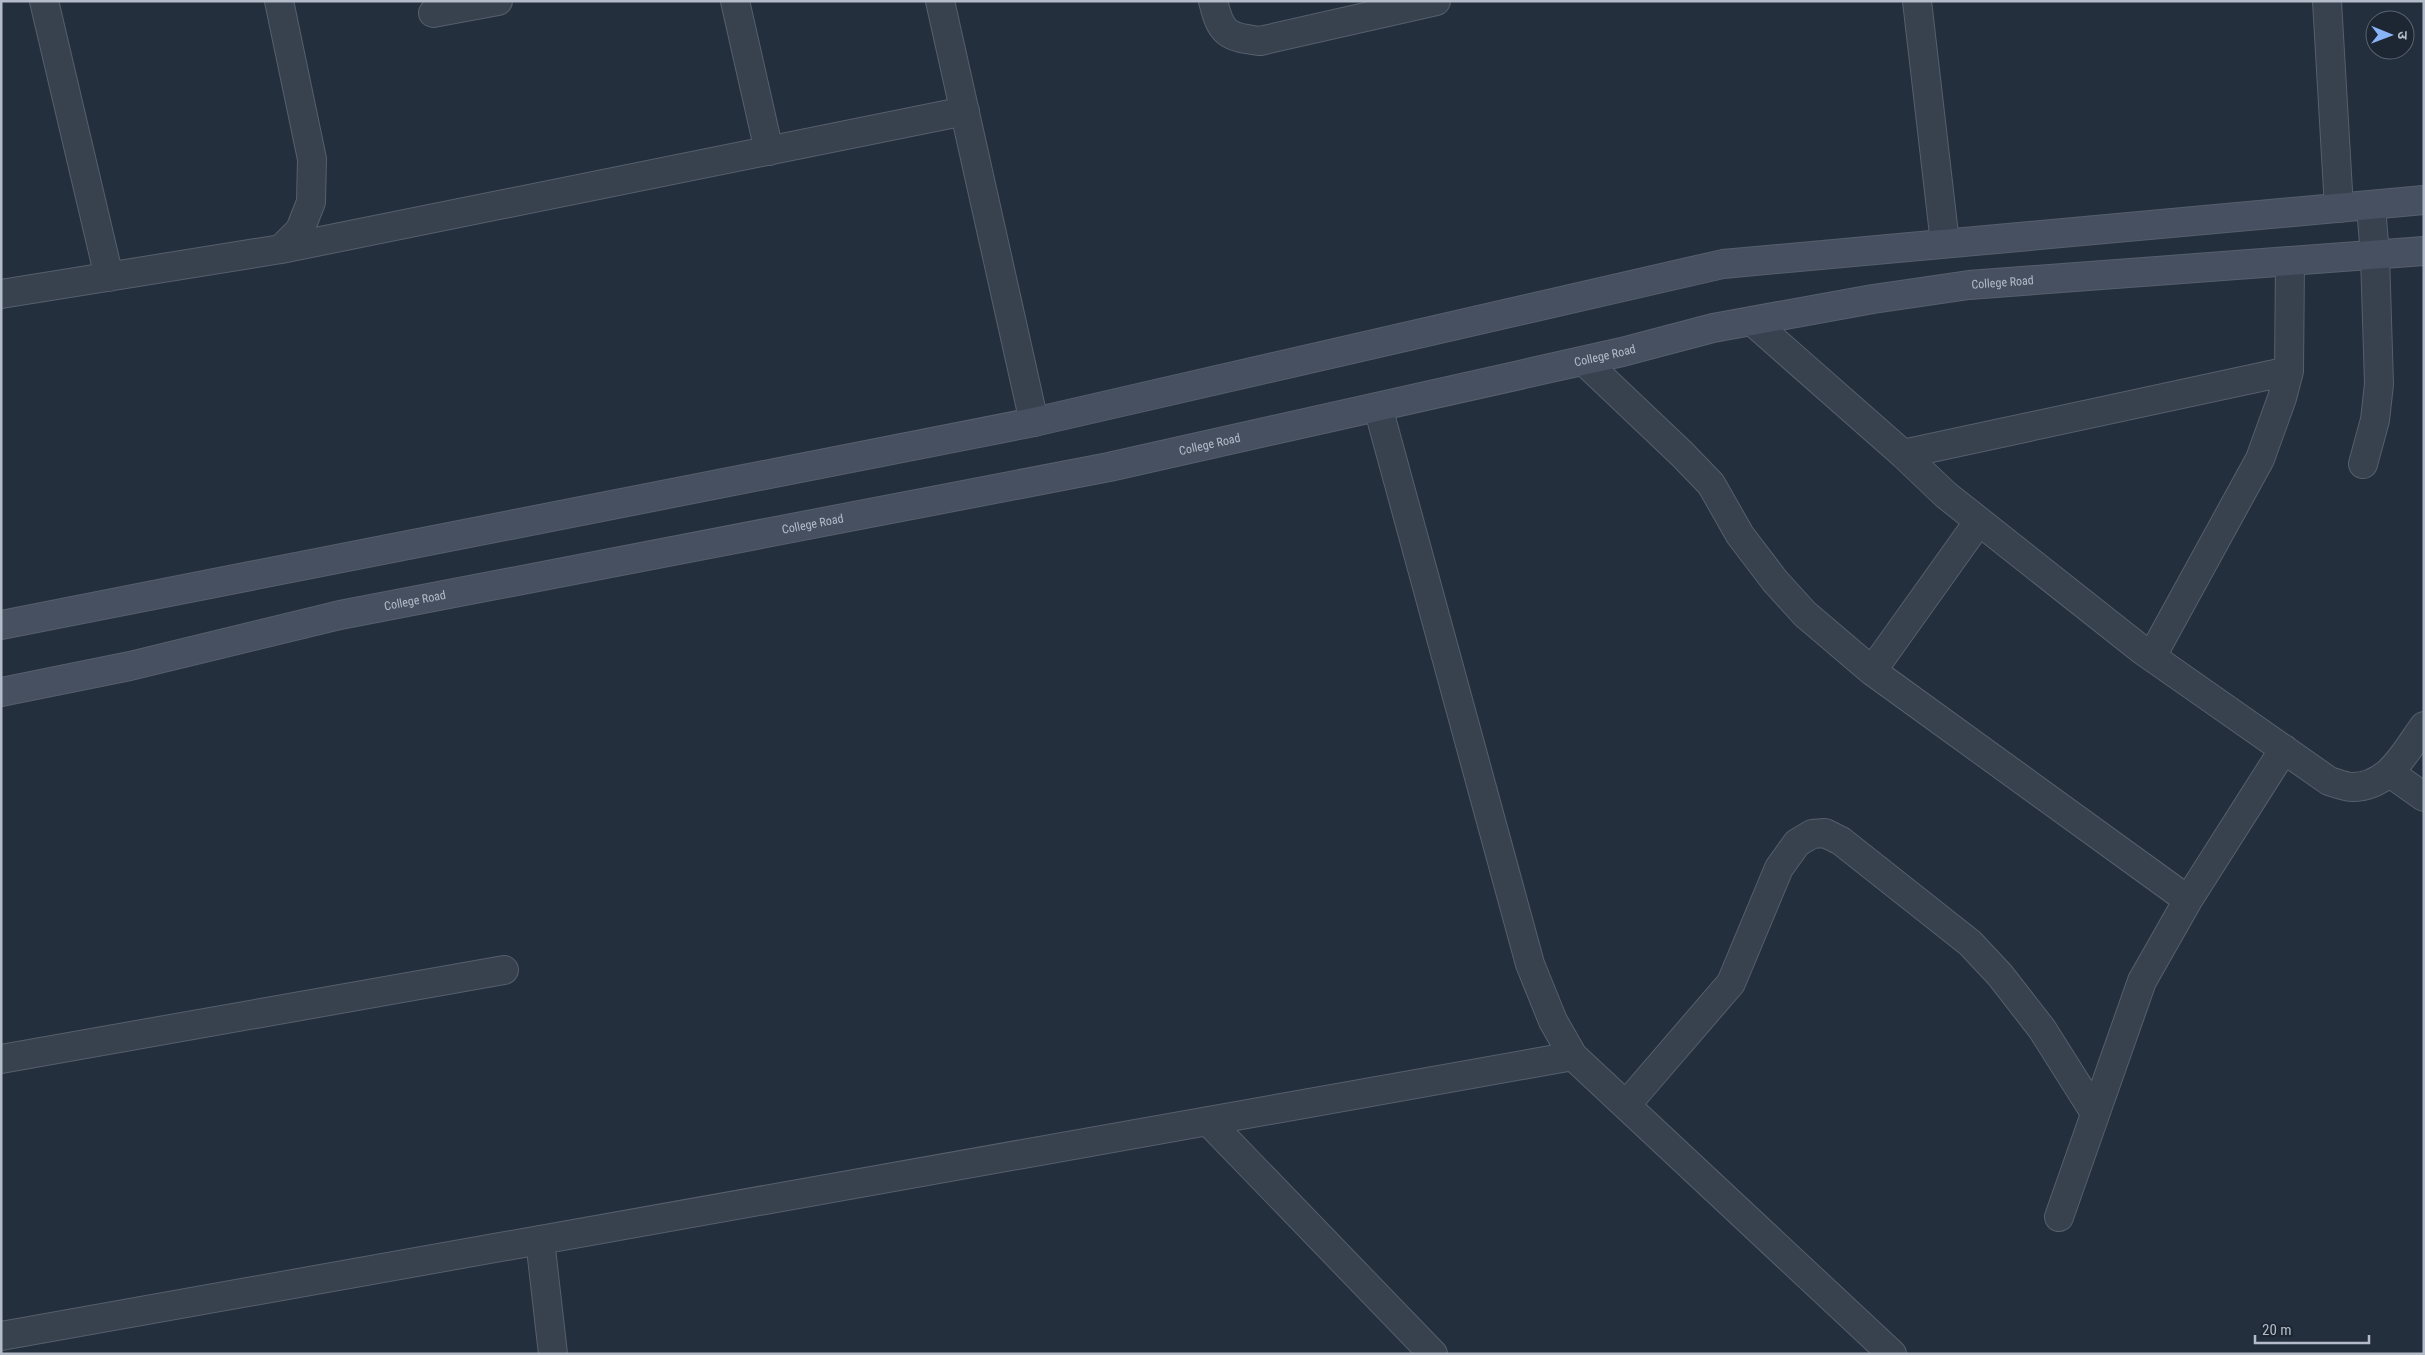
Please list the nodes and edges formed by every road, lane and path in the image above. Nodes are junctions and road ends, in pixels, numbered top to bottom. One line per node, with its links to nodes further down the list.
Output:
1 (44, 1): 21 (street)
2 (279, 1): 17 (street)
3 (498, 1): 10 (street)
4 (735, 1): 12 (street)
5 (940, 1): 11 (street)
6 (1213, 1): 9 (street)
7 (1917, 1): 16 (street)
8 (2327, 1): 15 (street)
9 (1427, 2)
10 (433, 14)
11 (965, 111): 12 (street); 27 (street)
12 (769, 151): 17 (street)
13 (2424, 200): 14 (main road)
14 (2371, 206): 15 (main road); 19 (street)
15 (2339, 208): 16 (main road)
16 (1945, 243): 27 (main road)
17 (281, 249): 21 (street)
18 (2424, 251): 19 (main road, College Road)
19 (2375, 256): 20 (main road, College Road); 29 (street)
20 (2290, 260): 23 (main road, College Road); 25 (street)
21 (109, 277): 22 (street)
22 (1, 294)
23 (1752, 321): 24 (main road, College Road); 28 (street)
24 (1584, 361): 26 (main road, College Road); 33 (street)
25 (2289, 371): 28 (street); 32 (street)
26 (1378, 407): 34 (main road, College Road); 41 (street)
27 (1034, 422): 31 (main road)
28 (1903, 454): 30 (street)
29 (2363, 464)
30 (1979, 521): 32 (street); 33 (street)
31 (1, 625)
32 (2152, 656): 36 (street)
33 (1872, 671): 39 (street)
34 (1, 692)
35 (2424, 726): 37 (street)
36 (2284, 749): 37 (street); 39 (street)
37 (2390, 773): 38 (street)
38 (2424, 797)
39 (2188, 900): 44 (street)
40 (504, 970): 42 (street)
41 (1573, 1056): 43 (street); 45 (street)
42 (1, 1059)
43 (1626, 1105): 44 (street); 51 (street)
44 (2095, 1113): 46 (street)
45 (1208, 1121): 47 (street); 50 (street)
46 (2059, 1217)
47 (540, 1240): 48 (street); 49 (street)
48 (1, 1336)
49 (553, 1354)
50 (1433, 1354)
51 (1892, 1354)

